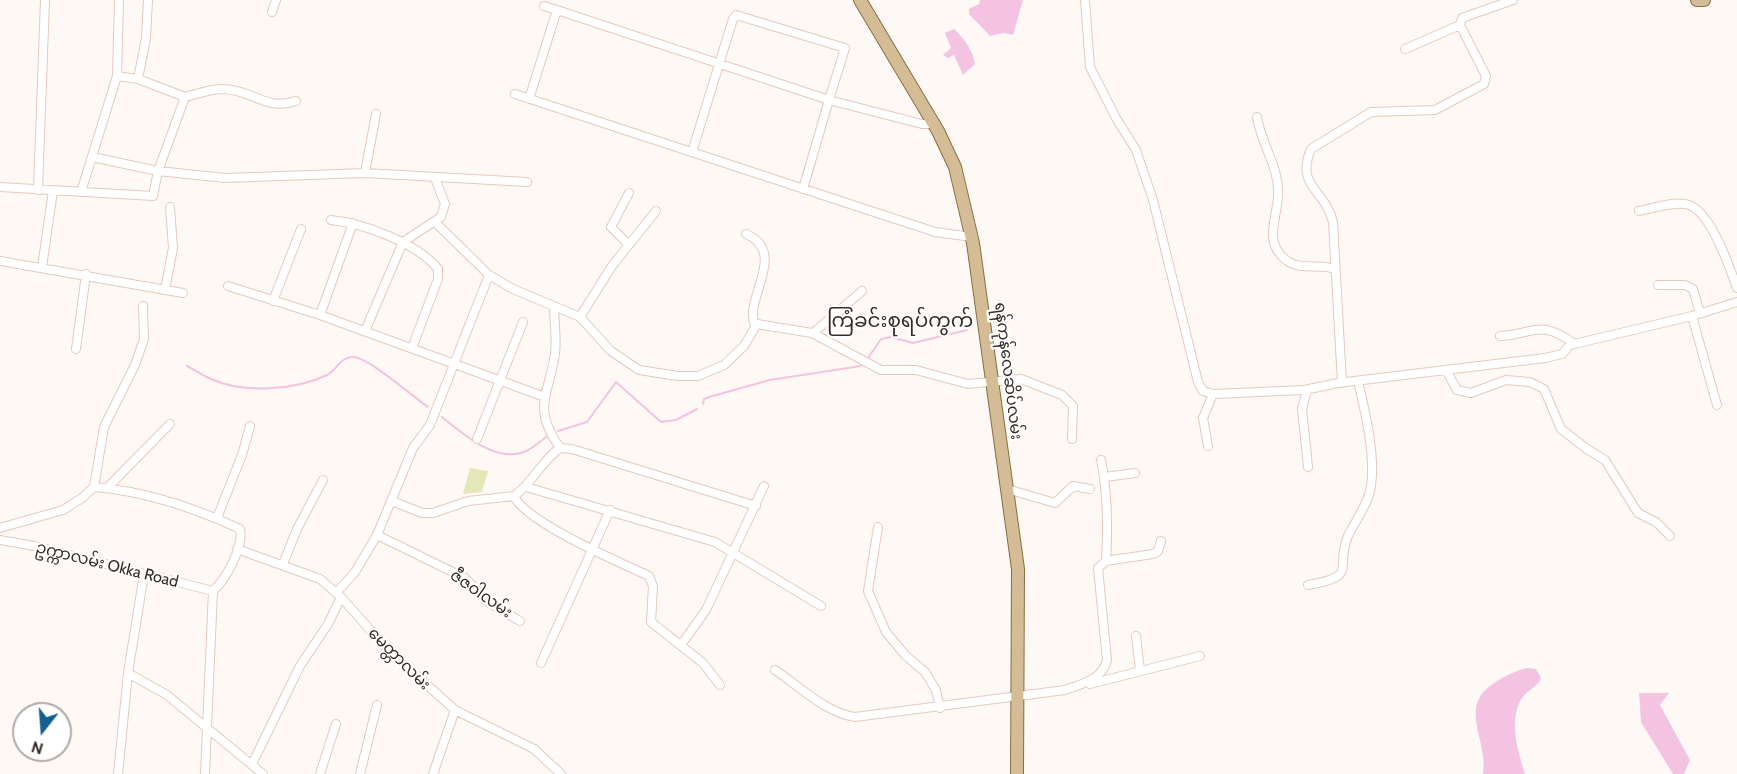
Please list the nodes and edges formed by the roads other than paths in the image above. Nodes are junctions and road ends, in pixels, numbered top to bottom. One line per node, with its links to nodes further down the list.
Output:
1 (45, 0): 34 (street)
2 (119, 0): 16 (street)
3 (148, 0): 17 (street)
4 (276, 0): 12 (street)
5 (860, 0): 25 (main road, ရန်ကုန်လေဆိပ်လမ်း)
6 (1085, 0): 82 (street)
7 (1513, 0): 13 (street)
8 (1697, 0): 9 (main road)
9 (1704, 0)
10 (544, 6): 11 (street)
11 (557, 10): 15 (street); 20 (street)
12 (272, 12)
13 (1460, 25): 14 (street); 51 (street)
14 (1405, 49)
15 (720, 64): 21 (street); 21 (street); 26 (street)
16 (117, 76): 17 (street); 27 (street)
17 (138, 79): 19 (street)
18 (515, 94): 20 (street)
19 (185, 97): 22 (street); 28 (street)
20 (529, 99): 26 (street)
21 (829, 100): 25 (street); 33 (street)
22 (296, 101)
23 (376, 114): 29 (street)
24 (1257, 117): 51 (street)
25 (935, 124): 46 (main road, ရန်ကုန်လေဆိပ်လမ်း)
26 (692, 152): 33 (street)
27 (92, 157): 28 (street); 36 (street)
28 (158, 171): 29 (street); 36 (street)
29 (365, 173): 30 (street)
30 (435, 178): 31 (street); 43 (street)
31 (527, 182)
32 (0, 187): 34 (street)
33 (803, 189): 46 (street)
34 (38, 190): 35 (street)
35 (53, 191): 36 (street); 50 (street)
36 (81, 192)
37 (629, 193): 48 (street)
38 (170, 207): 57 (street)
39 (656, 211): 48 (street)
40 (1639, 211): 56 (street)
41 (331, 220): 42 (street)
42 (353, 223): 47 (street); 64 (street)
43 (436, 223): 47 (street); 53 (street)
44 (301, 229): 60 (street)
45 (746, 234): 68 (street)
46 (972, 237): 79 (main road, ရန်ကုန်လေဆိပ်လမ်း)
47 (403, 242): 69 (street); 73 (street)
48 (629, 245): 66 (street)
49 (0, 261): 50 (street)
50 (42, 267): 52 (street)
51 (1335, 269): 80 (street)
52 (86, 274): 57 (street); 74 (street)
53 (489, 275): 63 (street); 75 (street)
54 (1659, 285): 65 (street)
55 (228, 286): 60 (street)
56 (1737, 288)
57 (165, 290): 59 (street)
58 (862, 291): 70 (street)
59 (183, 293)
60 (273, 301): 64 (street)
61 (1737, 302): 65 (street)
62 (143, 306): 97 (street)
63 (554, 306): 66 (street); 83 (street)
64 (320, 315): 69 (street)
65 (1696, 315): 72 (street); 84 (street)
66 (580, 317): 68 (street)
67 (523, 322): 77 (street)
68 (755, 325): 70 (street)
69 (364, 331): 73 (street)
70 (813, 333): 79 (street)
71 (1500, 336): 72 (street)
72 (1575, 344): 76 (street)
73 (411, 348): 75 (street)
74 (76, 349)
75 (453, 364): 77 (street); 103 (street)
76 (1446, 370): 78 (street); 110 (street)
77 (500, 381): 83 (street); 87 (street)
78 (1358, 381): 80 (street); 119 (street)
79 (993, 383): 88 (street); 100 (main road, ရန်ကုန်လေဆိပ်လမ်း)
80 (1342, 383): 81 (street)
81 (1307, 390): 82 (street); 92 (street)
82 (1213, 394): 89 (street)
83 (545, 398): 90 (street)
84 (1717, 405)
85 (170, 424): 99 (street)
86 (250, 426): 106 (street)
87 (477, 439)
88 (1072, 439)
89 (1208, 446)
90 (560, 448): 98 (street); 104 (street)
91 (1101, 460): 94 (street)
92 (1308, 467)
93 (1135, 473): 94 (street)
94 (1105, 477): 116 (street)
95 (323, 480): 117 (street)
96 (764, 486): 104 (street)
97 (94, 487): 99 (street); 108 (street)
98 (526, 487): 102 (street); 105 (street)
99 (107, 488): 106 (street)
100 (1007, 489): 101 (street); 133 (main road, ရန်ကုန်လေဆိပ်လမ်း)
101 (1090, 489)
102 (514, 495): 103 (street); 113 (street)
103 (392, 501): 109 (street)
104 (756, 506): 115 (street)
105 (610, 510): 113 (street); 115 (street)
106 (217, 518): 114 (street)
107 (878, 527): 135 (street)
108 (0, 528)
109 (377, 536): 121 (street); 123 (street, ဇီဇဝါလမ်း)
110 (1670, 536)
111 (0, 540): 118 (street, ဥက္ကာလမ်း Okka Road)
112 (1161, 541): 116 (street)
113 (592, 548): 125 (street); 127 (street)
114 (237, 549): 117 (street, မေတ္တာလမ်း); 120 (street)
115 (735, 553): 122 (street); 125 (street)
116 (1106, 561): 132 (street)
117 (283, 564): 121 (street, မေတ္တာလမ်း)
118 (144, 574): 120 (street, ဥက္ကာလမ်း Okka Road); 130 (street)
119 (1308, 585)
120 (213, 591): 138 (street)
121 (339, 595): 136 (street, မေတ္တာလမ်း); 139 (street)
122 (821, 606)
123 (520, 621)
124 (1136, 636): 129 (street)
125 (681, 645): 131 (street)
126 (1200, 656): 129 (street)
127 (541, 663)
128 (775, 670): 135 (street)
129 (1140, 671): 132 (street)
130 (128, 674): 138 (street); 140 (street)
131 (720, 685)
132 (1077, 686): 133 (street)
133 (1020, 697): 135 (street); 147 (main road, ရန်ကုန်လေဆိပ်လမ်း)
134 (377, 705): 144 (street)
135 (940, 708)
136 (455, 710): 145 (street); 146 (street, မေတ္တာလမ်း)
137 (336, 724): 143 (street)
138 (208, 729): 139 (street); 141 (street)
139 (252, 764): 142 (street)
140 (118, 774)
141 (206, 774)
142 (263, 774)
143 (320, 774)
144 (360, 774)
145 (433, 774)
146 (561, 774)
147 (1017, 774)

